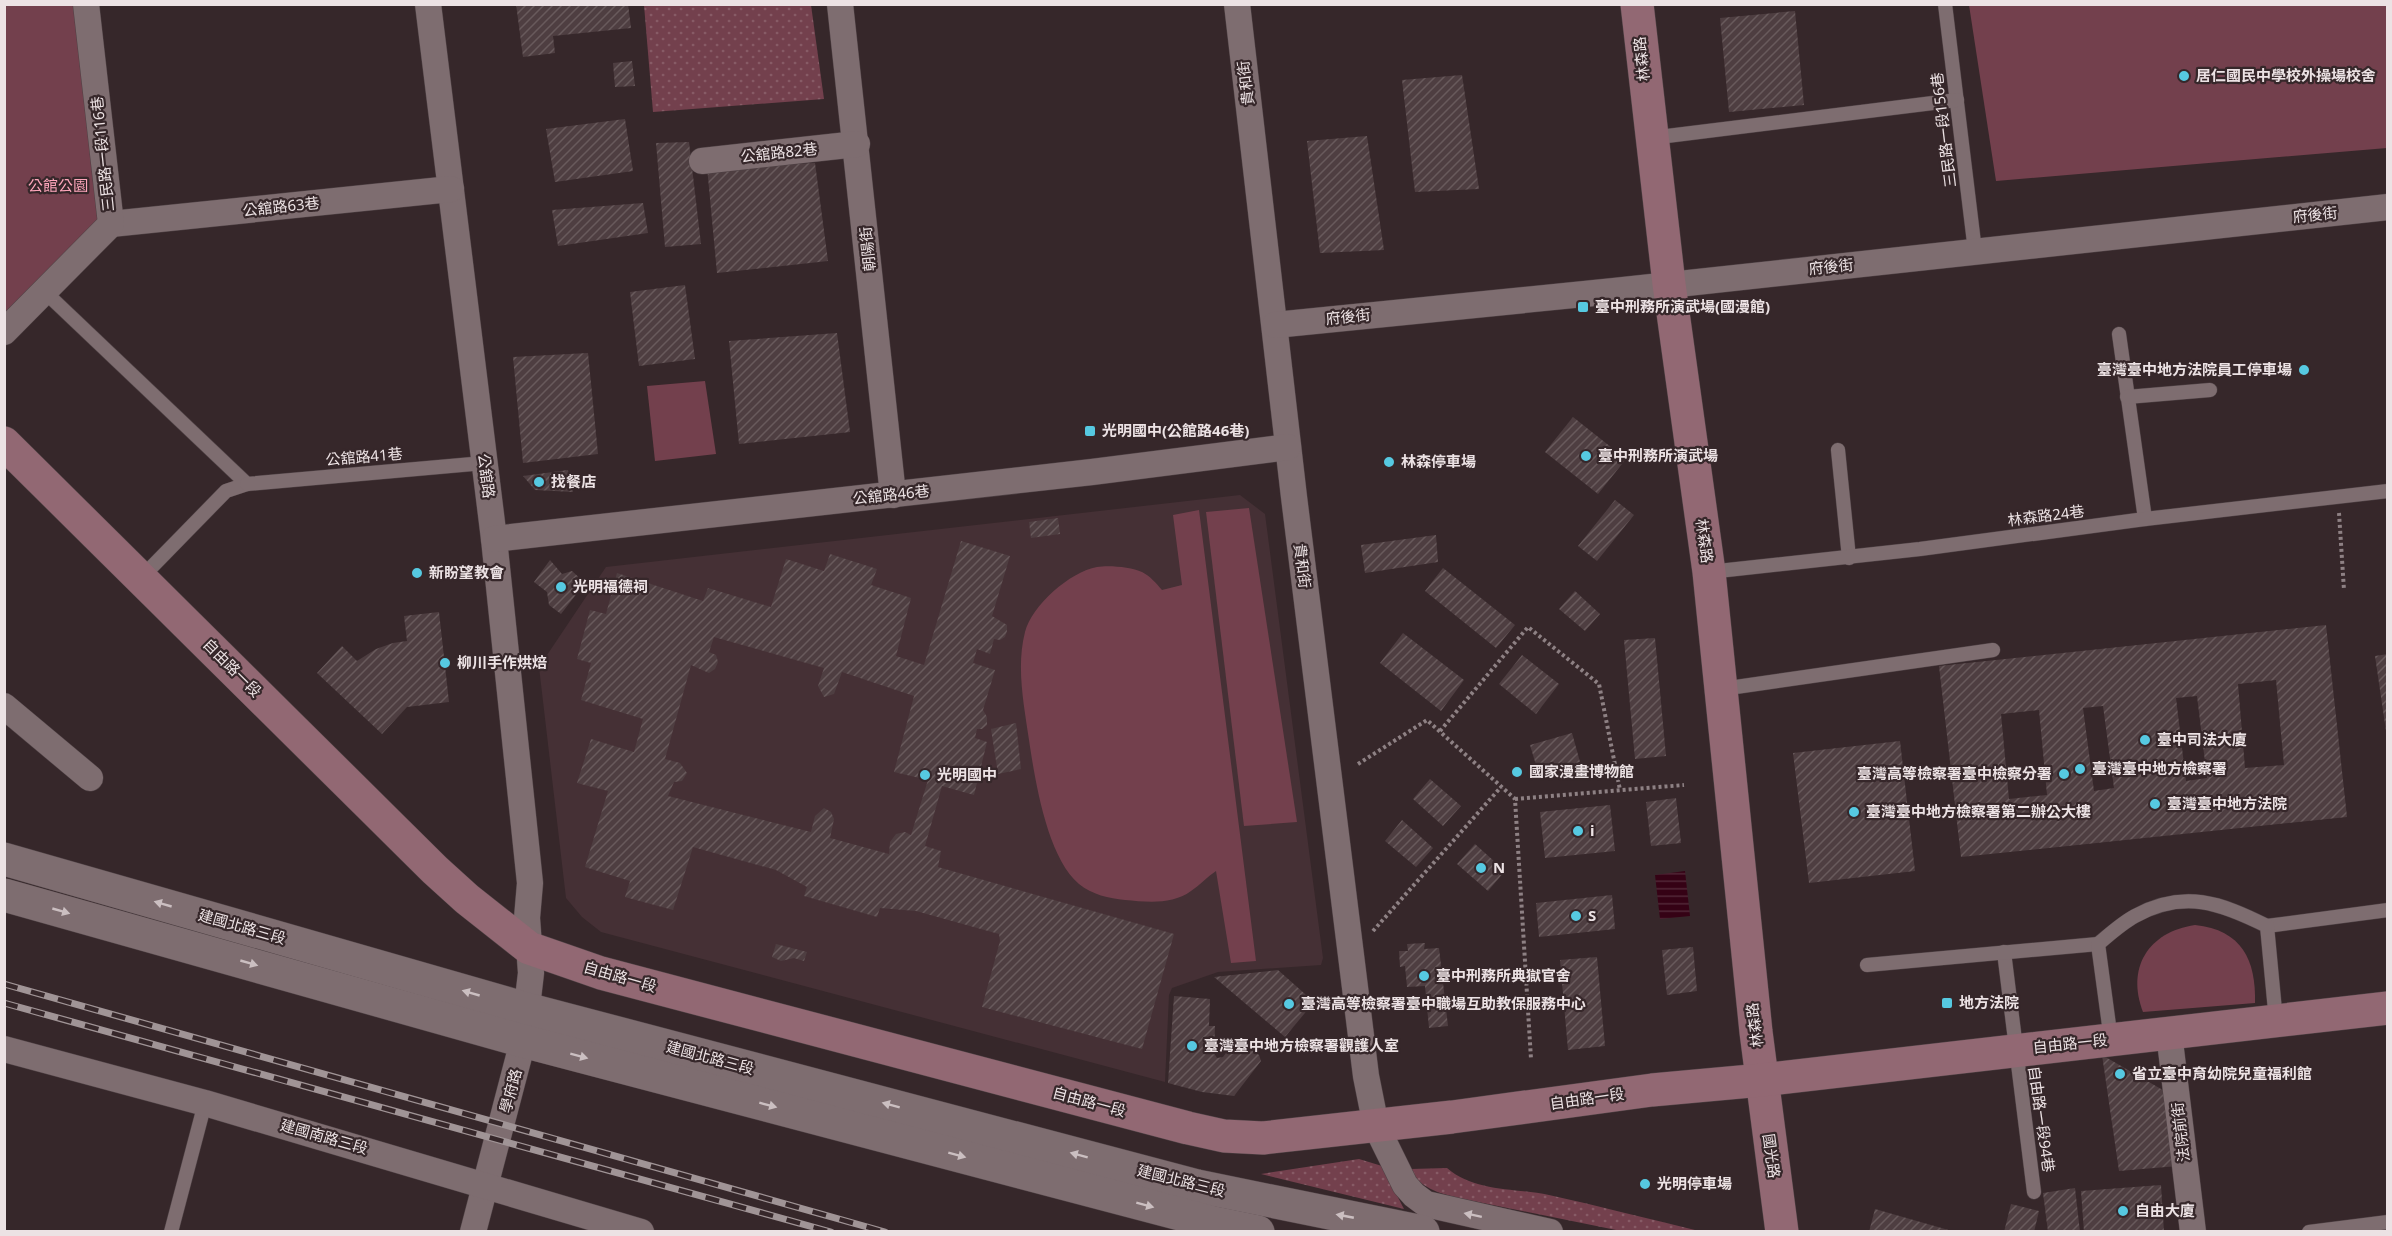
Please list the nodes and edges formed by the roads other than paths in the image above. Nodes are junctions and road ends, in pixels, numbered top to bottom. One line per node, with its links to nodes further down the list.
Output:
1 (86, 4): 13 (street, 三民路一段116巷)
2 (428, 4): 11 (street, 公舘路)
3 (840, 4): 9 (street, 朝陽街)
4 (1237, 4): 17 (street, 貴和街)
5 (1636, 4): 8 (main road, 林森路)
6 (1945, 4): 7 (lane, 三民路一段156巷)
7 (1957, 100): 8 (lane); 14 (lane, 三民路一段156巷)
8 (1651, 138): 15 (main road, 林森路)
9 (857, 144): 10 (street, 公舘路82巷); 28 (street, 朝陽街)
10 (702, 161)
11 (451, 189): 13 (street, 公舘路63巷); 25 (street, 公舘路)
12 (2388, 207): 14 (street, 府後街)
13 (111, 224): 16 (street, 三民路一段116巷)
14 (1975, 251): 15 (street, 府後街)
15 (1669, 284): 17 (street, 府後街); 32 (main road, 林森路)
16 (45, 292): 18 (street, 三民路一段116巷); 26 (lane)
17 (1275, 325): 23 (street, 貴和街)
18 (4, 332)
19 (2119, 334): 21 (lane)
20 (2210, 390): 21 (lane)
21 (2127, 397): 29 (lane)
22 (4, 443): 33 (main road, 自由路一段)
23 (1288, 447): 28 (street, 公舘路46巷); 55 (street, 貴和街)
24 (1838, 450): 31 (lane)
25 (484, 463): 26 (lane, 公舘路41巷); 30 (street, 公舘路)
26 (247, 484): 33 (lane)
27 (2388, 491): 29 (lane, 林森路24巷)
28 (893, 495): 30 (street, 公舘路46巷)
29 (2145, 519): 31 (lane, 林森路24巷)
30 (494, 539): 43 (street, 公舘路)
31 (1849, 558): 32 (lane, 林森路24巷)
32 (1709, 572): 35 (main road, 林森路)
33 (141, 578): 43 (main road, 自由路一段)
34 (1993, 650): 35 (lane)
35 (1722, 689): 53 (main road, 林森路)
36 (4, 706): 37 (street)
37 (90, 778)
38 (4, 858): 48 (street, 建國北路三段, one-way to 38)
39 (4, 895): 48 (street, 建國北路三段, one-way to 48)
40 (2388, 910): 41 (lane)
41 (2267, 926): 42 (lane); 47 (lane)
42 (2098, 944): 44 (lane); 50 (lane)
43 (529, 948): 48 (street, 學府路); 55 (main road, 自由路一段)
44 (2004, 952): 45 (lane); 52 (lane, 自由路一段94巷)
45 (1867, 965)
46 (2388, 1008): 47 (main road, 自由路一段)
47 (2276, 1021): 49 (main road, 自由路一段)
48 (525, 1025): 56 (street, 學府路); 62 (street, 建國北路三段, one-way to 62); 63 (street, 建國北路三段, one-way to 48)
49 (2169, 1033): 50 (main road, 自由路一段); 66 (street, 法院前街)
50 (2111, 1040): 52 (main road, 自由路一段)
51 (4, 1049): 54 (street, 建國南路三段)
52 (2015, 1051): 53 (main road, 自由路一段); 57 (lane, 自由路一段94巷)
53 (1762, 1080): 55 (main road, 自由路一段); 65 (main road, 國光路)
54 (205, 1103): 56 (street, 建國南路三段); 59 (lane)
55 (1377, 1126): 64 (street, 貴和街, one-way to 55)
56 (485, 1184): 60 (street, 學府路); 61 (street, 建國南路三段)
57 (2034, 1192)
58 (2388, 1222): 67 (lane)
59 (171, 1232)
60 (473, 1232)
61 (641, 1232)
62 (1258, 1232)
63 (1423, 1232)
64 (1550, 1232)
65 (1782, 1232)
66 (2193, 1232)
67 (2308, 1232)

